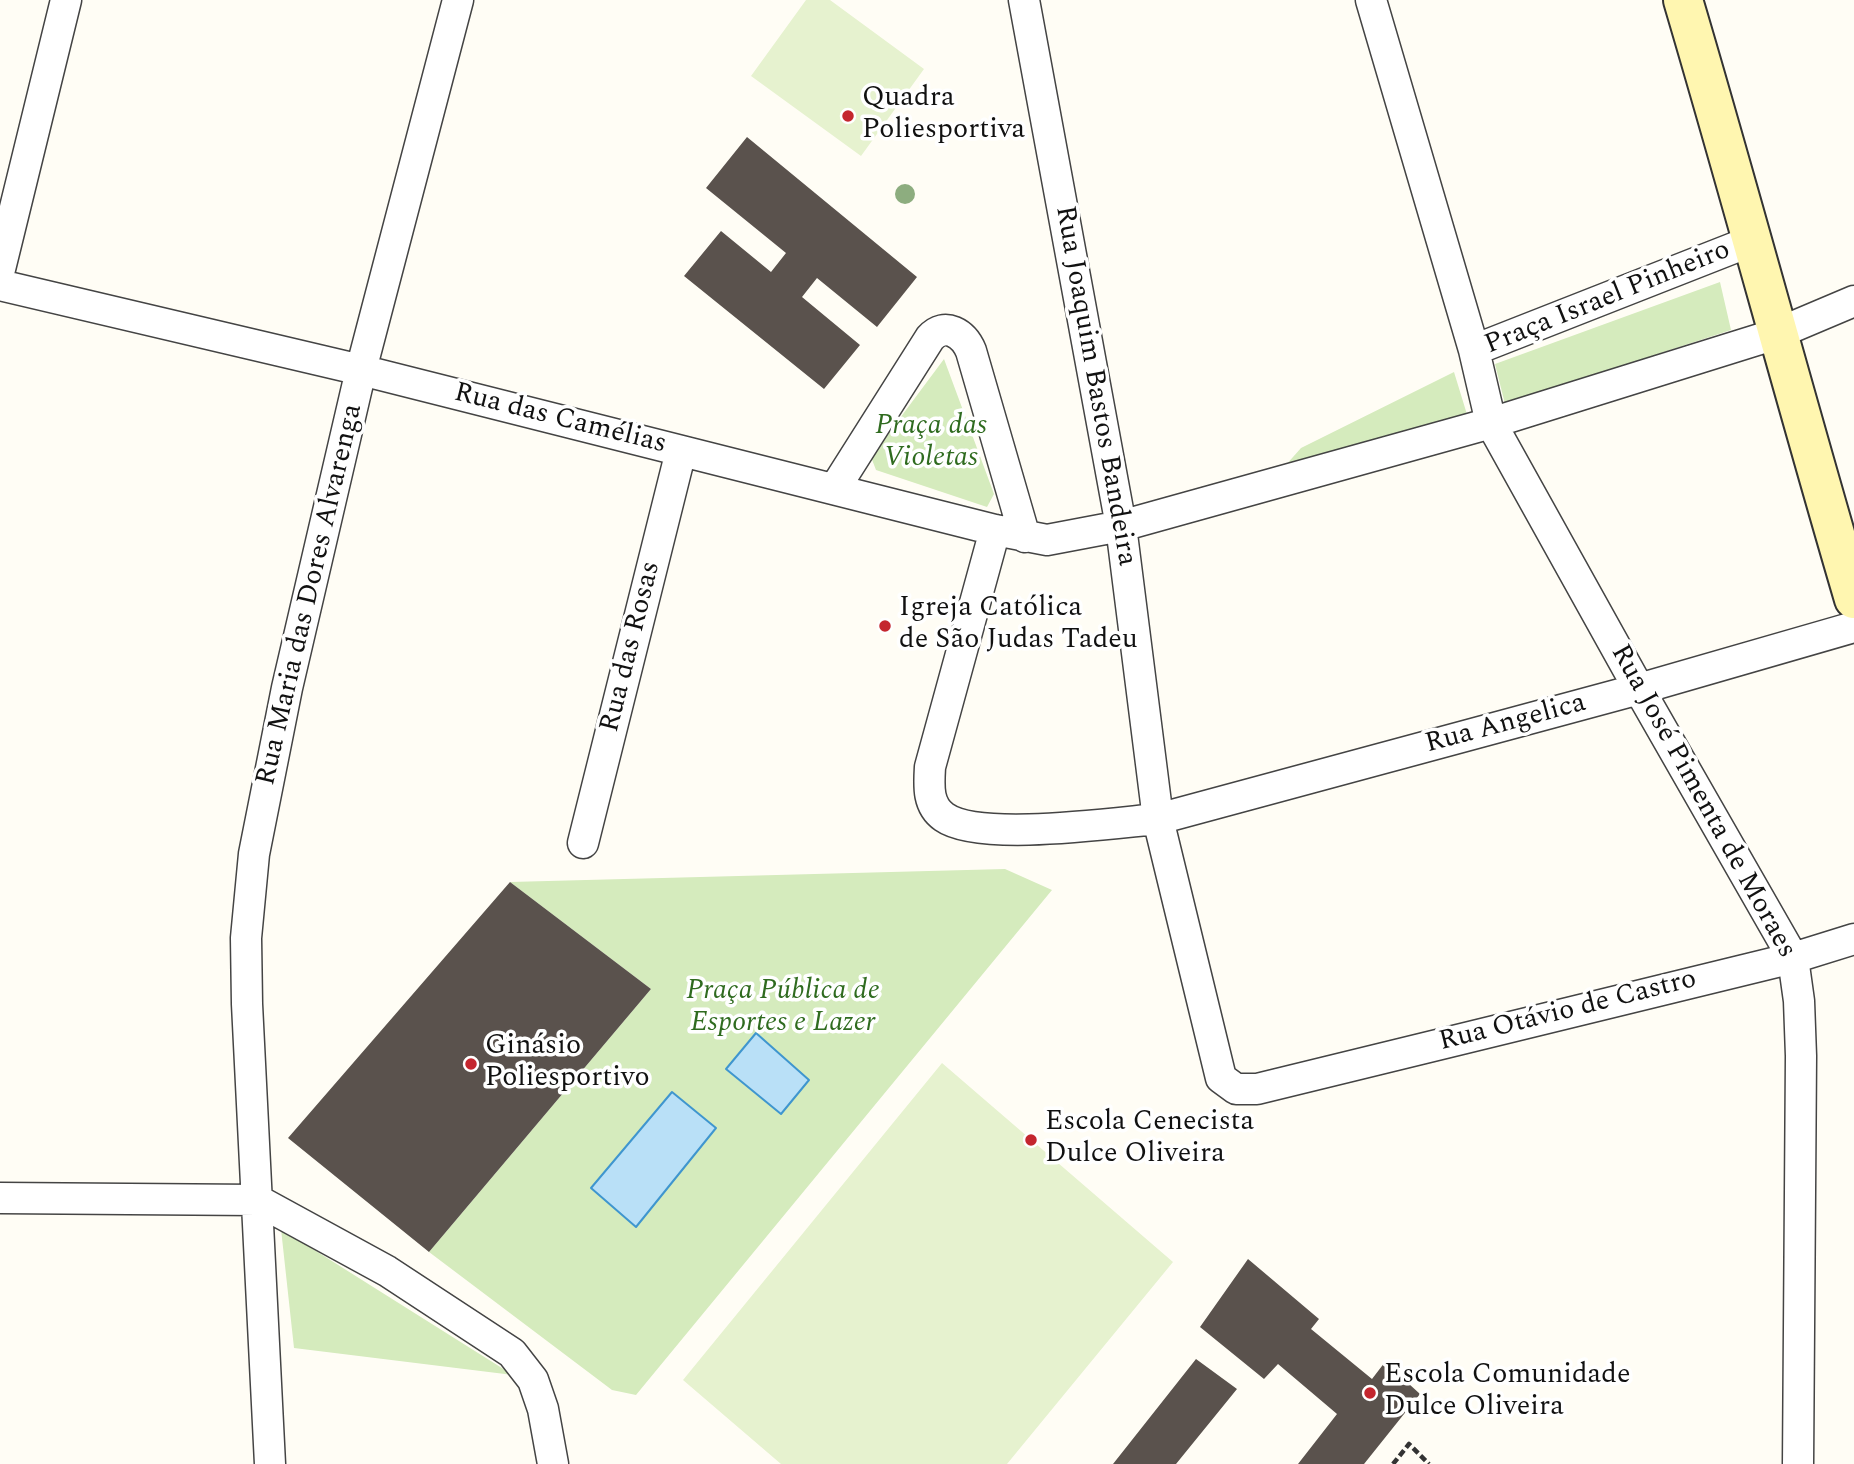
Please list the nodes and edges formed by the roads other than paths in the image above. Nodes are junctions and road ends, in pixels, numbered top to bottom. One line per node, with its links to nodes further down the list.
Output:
1 (66, 0): 7 (street)
2 (458, 0): 12 (street, Rua Maria das Dores Alvarenga)
3 (1024, 0): 16 (street, Rua Joaquim Bastos Bandeira)
4 (1371, 0): 11 (street)
5 (1683, 0): 6 (street)
6 (1754, 240): 10 (street, Praça Israel Pinheiro); 11 (street, Praça Israel Pinheiro)
7 (0, 269)
8 (0, 285): 12 (street, Rua das Camélias)
9 (1854, 301): 10 (street)
10 (1776, 334): 13 (street); 19 (street, Praça Israel Pinheiro)
11 (1474, 350): 13 (street, Praça Israel Pinheiro)
12 (361, 370): 14 (street, Rua das Camélias); 28 (street, Rua Maria das Dores Alvarenga)
13 (1492, 422): 16 (street); 21 (street, Rua José Pimenta de Moraes)
14 (681, 451): 15 (street, Rua das Camélias); 23 (street, Rua das Rosas)
15 (835, 488): 17 (street, Rua das Camélias); 18 (street)
16 (1121, 526): 18 (street, Rua das Camélias); 22 (street, Rua Joaquim Bastos Bandeira)
17 (995, 530): 18 (street, Rua das Camélias); 22 (street, Rua Angelica)
18 (1025, 537)
19 (1854, 598)
20 (1854, 627): 21 (street, Rua Angelica)
21 (1639, 689): 22 (street, Rua Angelica); 25 (street, Rua José Pimenta de Moraes)
22 (1158, 819): 26 (street, Rua Joaquim Bastos Bandeira)
23 (583, 843)
24 (1854, 939): 25 (street, Rua Otávio de Castro)
25 (1793, 958): 26 (street, Rua Otávio de Castro); 31 (street, Rua José Pimenta de Moraes)
26 (1282, 1080)
27 (0, 1198): 28 (street)
28 (257, 1200): 29 (street, Rua Maria das Dores Alvarenga); 30 (street)
29 (270, 1464)
30 (553, 1464)
31 (1798, 1464)

